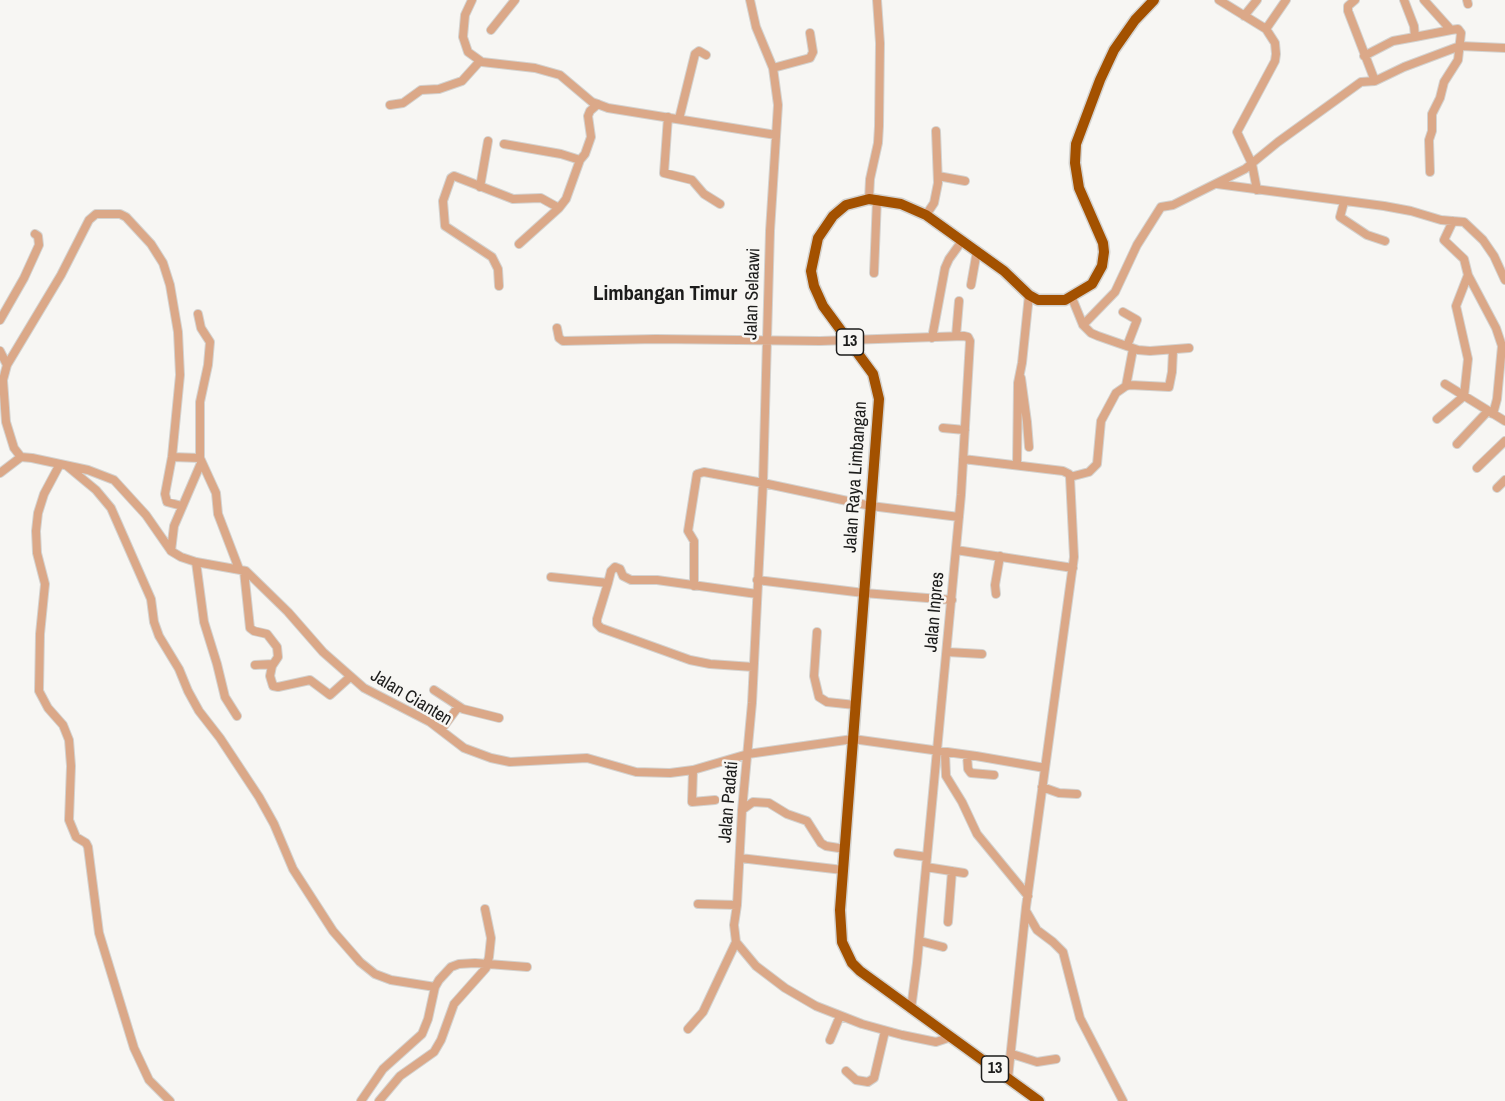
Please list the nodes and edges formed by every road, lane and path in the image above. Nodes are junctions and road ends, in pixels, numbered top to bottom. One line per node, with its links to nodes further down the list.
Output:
1 (472, 0): 22 (street)
2 (515, 0): 14 (street)
3 (750, 0): 23 (street, Jalan Selaawi)
4 (877, 0): 41 (street)
5 (1154, 0): 58 (highway)
6 (1219, 0): 12 (street)
7 (1257, 0): 12 (street)
8 (1286, 0): 13 (street)
9 (1355, 0): 21 (street)
10 (1404, 0): 17 (street)
11 (1424, 0): 15 (street)
12 (1245, 16): 13 (street)
13 (1266, 29): 34 (street)
14 (491, 30)
15 (1451, 30): 17 (street); 18 (street)
16 (810, 33): 23 (street)
17 (1415, 37): 21 (street)
18 (1460, 46): 19 (street); 24 (street); 35 (street)
19 (1505, 48)
20 (706, 55): 28 (street)
21 (1364, 56): 24 (street)
22 (480, 61): 25 (street); 26 (street)
23 (773, 68): 30 (street, Jalan Selaawi)
24 (1375, 81): 34 (street)
25 (598, 104): 27 (street); 33 (street)
26 (390, 105)
27 (668, 117): 28 (street); 43 (street)
28 (679, 119): 30 (street)
29 (936, 131): 36 (street)
30 (776, 135): 67 (street, Jalan Selaawi)
31 (488, 141): 39 (street)
32 (504, 144): 33 (street)
33 (580, 160): 44 (street)
34 (1252, 164): 38 (street); 40 (street)
35 (1430, 172)
36 (938, 176): 37 (street); 45 (street)
37 (966, 182)
38 (1216, 184): 40 (street); 63 (street)
39 (480, 187): 44 (street); 56 (street)
40 (1257, 190): 42 (street)
41 (873, 199): 45 (highway); 52 (street); 68 (highway, Jalan Raya Limbangan / 13)
42 (1344, 202): 46 (street); 49 (street)
43 (720, 204)
44 (559, 208): 50 (street)
45 (926, 215): 48 (highway)
46 (1453, 221): 53 (street); 54 (street)
47 (34, 234): 62 (street)
48 (962, 241): 51 (highway); 66 (street)
49 (1385, 242)
50 (519, 244)
51 (977, 251): 55 (street); 57 (highway)
52 (874, 273)
53 (1468, 275): 69 (street); 79 (street)
54 (1505, 280)
55 (971, 285)
56 (499, 286)
57 (1029, 295): 58 (highway); 76 (street)
58 (1071, 298): 63 (street)
59 (959, 301): 65 (street)
60 (1123, 312): 70 (street)
61 (198, 314): 91 (street)
62 (0, 320)
63 (1083, 325): 70 (street)
64 (557, 328): 67 (street)
65 (956, 336): 66 (street); 84 (street, Jalan Inpres)
66 (932, 338): 68 (street)
67 (766, 340): 68 (street); 100 (street, Jalan Selaawi)
68 (849, 341): 102 (highway, Jalan Raya Limbangan / 13)
69 (1503, 346): 80 (street)
70 (1130, 347): 72 (street); 78 (street)
71 (1190, 348): 72 (street)
72 (1173, 350): 78 (street)
73 (0, 351): 74 (street)
74 (7, 365): 75 (street); 89 (street)
75 (2, 374): 88 (street)
76 (1020, 374): 87 (street); 94 (street)
77 (1445, 384): 79 (street)
78 (1126, 386): 97 (street)
79 (1464, 396): 80 (street); 81 (street)
80 (1491, 412): 82 (street); 86 (street)
81 (1437, 419)
82 (1505, 421)
83 (943, 428): 84 (street)
84 (965, 430): 90 (street, Jalan Inpres)
85 (1505, 441): 95 (street)
86 (1457, 444)
87 (1029, 447)
88 (21, 457): 92 (street); 93 (street)
89 (172, 457): 91 (street); 103 (street)
90 (963, 459): 94 (street); 104 (street, Jalan Inpres)
91 (200, 460): 103 (street); 110 (street)
92 (12, 463): 96 (street); 98 (street)
93 (63, 464): 106 (street); 161 (street); 172 (street)
94 (1017, 465): 97 (street)
95 (1477, 468)
96 (0, 473)
97 (1070, 477): 109 (street)
98 (0, 479)
99 (1505, 480): 101 (street)
100 (763, 483): 102 (street); 112 (street, Jalan Padati); 114 (street)
101 (1497, 488)
102 (871, 506): 104 (street); 115 (highway, Jalan Raya Limbangan / 13)
103 (182, 507): 106 (street)
104 (959, 517): 105 (street, Jalan Inpres)
105 (956, 550): 107 (street); 118 (street, Jalan Inpres)
106 (171, 551): 108 (street)
107 (1000, 556): 109 (street); 117 (street)
108 (196, 562): 110 (street); 129 (street)
109 (1073, 568): 136 (street)
110 (242, 570): 122 (street); 125 (street, Jalan Cianten)
111 (550, 577): 113 (street)
112 (757, 580): 115 (street); 116 (street, Jalan Padati)
113 (608, 583): 114 (street); 124 (street)
114 (693, 586): 116 (street)
115 (864, 593): 118 (street); 127 (highway, Jalan Raya Limbangan / 13)
116 (757, 594): 124 (street, Jalan Padati)
117 (996, 594)
118 (952, 600): 120 (street, Jalan Inpres)
119 (817, 632): 127 (street)
120 (947, 652): 121 (street); 133 (street, Jalan Inpres)
121 (982, 654)
122 (273, 664): 123 (street); 125 (street)
123 (255, 665)
124 (753, 667): 134 (street, Jalan Padati)
125 (350, 677): 131 (street, Jalan Cianten)
126 (434, 690): 128 (street)
127 (855, 705): 132 (highway, Jalan Raya Limbangan / 13)
128 (458, 706): 130 (street); 131 (street)
129 (237, 716)
130 (499, 718)
131 (441, 730): 137 (street, Jalan Cianten)
132 (853, 739): 133 (street, Jalan Cianten); 134 (street, Jalan Cianten); 143 (highway, Jalan Raya Limbangan / 13)
133 (941, 752): 135 (street, Jalan Cianten); 145 (street, Jalan Inpres); 151 (street)
134 (748, 754): 137 (street, Jalan Cianten); 142 (street, Jalan Padati)
135 (968, 755): 136 (street, Jalan Cianten); 138 (street)
136 (1045, 768): 139 (street)
137 (693, 770): 141 (street)
138 (994, 775)
139 (1042, 787): 140 (street); 151 (street)
140 (1077, 794)
141 (715, 800)
142 (742, 810): 143 (street); 146 (street, Jalan Padati)
143 (845, 849): 148 (highway, Jalan Raya Limbangan / 13)
144 (898, 853): 145 (street)
145 (927, 857): 147 (street, Jalan Inpres)
146 (740, 858): 148 (street); 153 (street, Jalan Padati)
147 (927, 867): 149 (street); 156 (street, Jalan Inpres)
148 (843, 870): 162 (highway, Jalan Raya Limbangan / 13)
149 (952, 871): 150 (street); 155 (street)
150 (964, 873)
151 (1027, 903): 168 (street); 176 (street)
152 (698, 904): 153 (street)
153 (737, 905): 157 (street, Jalan Padati)
154 (485, 909): 159 (street)
155 (948, 922)
156 (920, 941): 158 (street); 162 (street, Jalan Inpres)
157 (736, 942): 163 (street); 164 (street)
158 (943, 947)
159 (488, 964): 160 (street); 161 (street); 174 (street)
160 (527, 967)
161 (435, 987): 173 (street)
162 (911, 1009): 166 (highway, Jalan Raya Limbangan / 13)
163 (840, 1016): 165 (street); 167 (street)
164 (688, 1029)
165 (885, 1031): 166 (street); 170 (street)
166 (951, 1037): 171 (highway, Jalan Raya Limbangan / 13)
167 (830, 1040)
168 (1012, 1054): 169 (street); 171 (street)
169 (1056, 1059)
170 (846, 1071)
171 (1008, 1078): 175 (highway, Jalan Raya Limbangan / 13)
172 (170, 1101)
173 (361, 1101)
174 (379, 1101)
175 (1039, 1101)
176 (1123, 1101)

